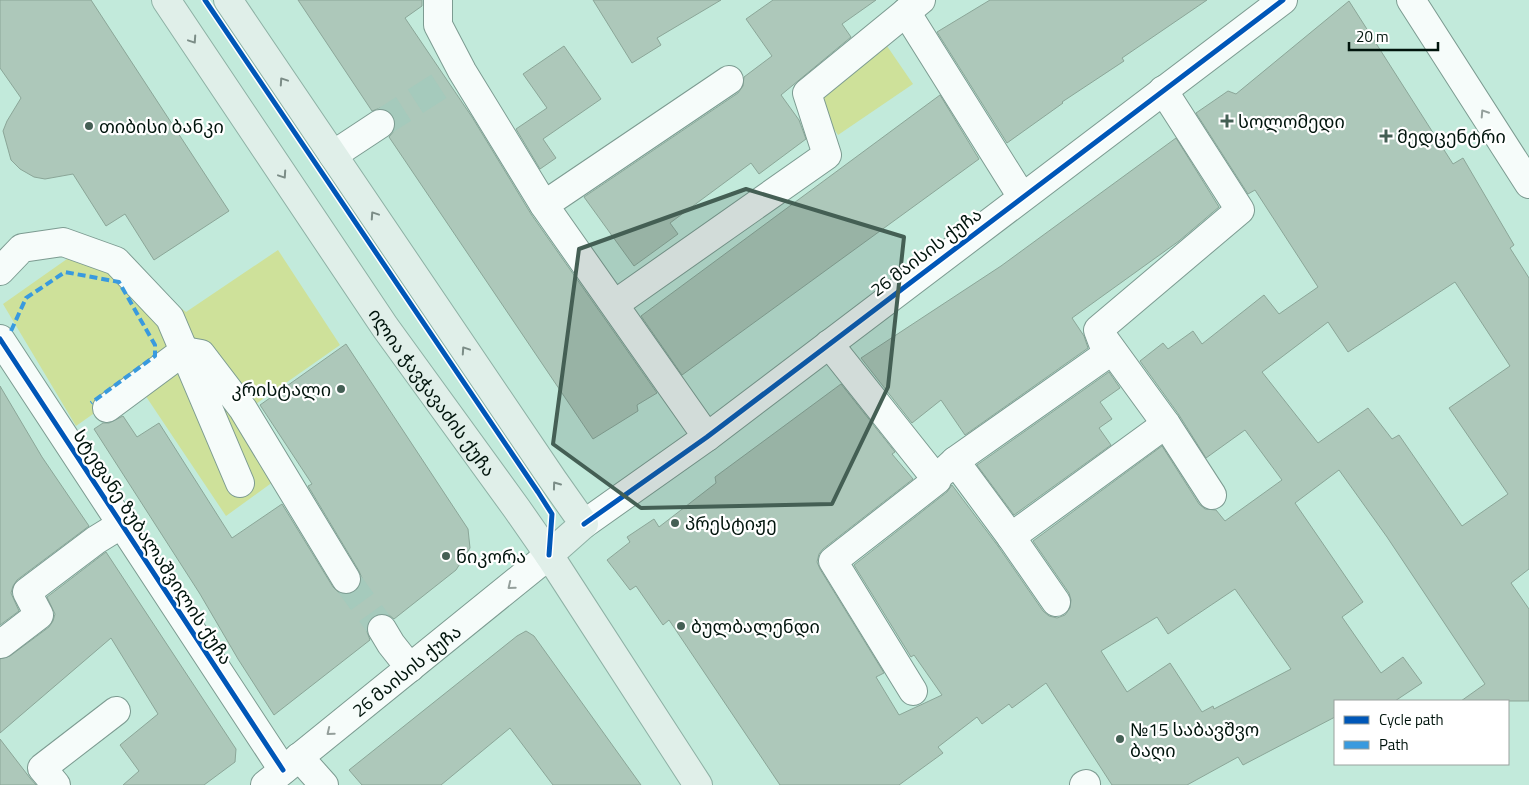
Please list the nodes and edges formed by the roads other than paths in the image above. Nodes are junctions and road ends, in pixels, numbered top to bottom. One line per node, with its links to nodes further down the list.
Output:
1 (166, 0): 30 (main road, ილია ჭავჭავაძის ქუჩა, one-way to 30)
2 (228, 0): 10 (main road, one-way to 2)
3 (438, 0): 13 (street)
4 (1283, 0): 8 (street, 26 მაისის ქუჩა)
5 (1411, 0): 11 (street, one-way to 5)
6 (914, 6): 12 (street); 15 (street)
7 (729, 80): 13 (street)
8 (1163, 90): 12 (street, 26 მაისის ქუჩა); 16 (street)
9 (380, 124): 10 (street)
10 (333, 155): 28 (main road, one-way to 10)
11 (1529, 184)
12 (1022, 197): 18 (street, 26 მაისის ქუჩა)
13 (544, 205): 15 (street)
14 (0, 272): 19 (street)
15 (615, 304): 22 (street)
16 (1098, 330): 21 (street); 23 (street)
17 (0, 339): 27 (street, სტეფანე ზუბალაშვილის ქუჩა)
18 (829, 344): 22 (street, 26 მაისის ქუჩა); 24 (street)
19 (184, 351): 20 (street); 25 (street); 31 (street)
20 (107, 408)
21 (1166, 424): 26 (street); 29 (street)
22 (707, 437): 28 (street, 26 მაისის ქუჩა)
23 (955, 460): 24 (street); 29 (street)
24 (936, 480): 36 (street)
25 (240, 483)
26 (1212, 495)
27 (122, 524): 34 (street); 38 (street, სტეფანე ზუბალაშვილის ქუჩა)
28 (584, 524): 30 (main road)
29 (1011, 537): 32 (street)
30 (549, 555): 35 (street, 26 მაისის ქუჩა, one-way to 35); 41 (main road, ილია ჭავჭავაძის ქუჩა)
31 (346, 579)
32 (1056, 602)
33 (382, 629): 35 (street)
34 (1, 644)
35 (410, 668): 38 (street, 26 მაისის ქუჩა, one-way to 38)
36 (913, 691)
37 (116, 711): 39 (street)
38 (282, 771): 40 (street, სტეფანე ზუბალაშვილის ქუჩა)
39 (56, 785)
40 (324, 785)
41 (698, 785)

